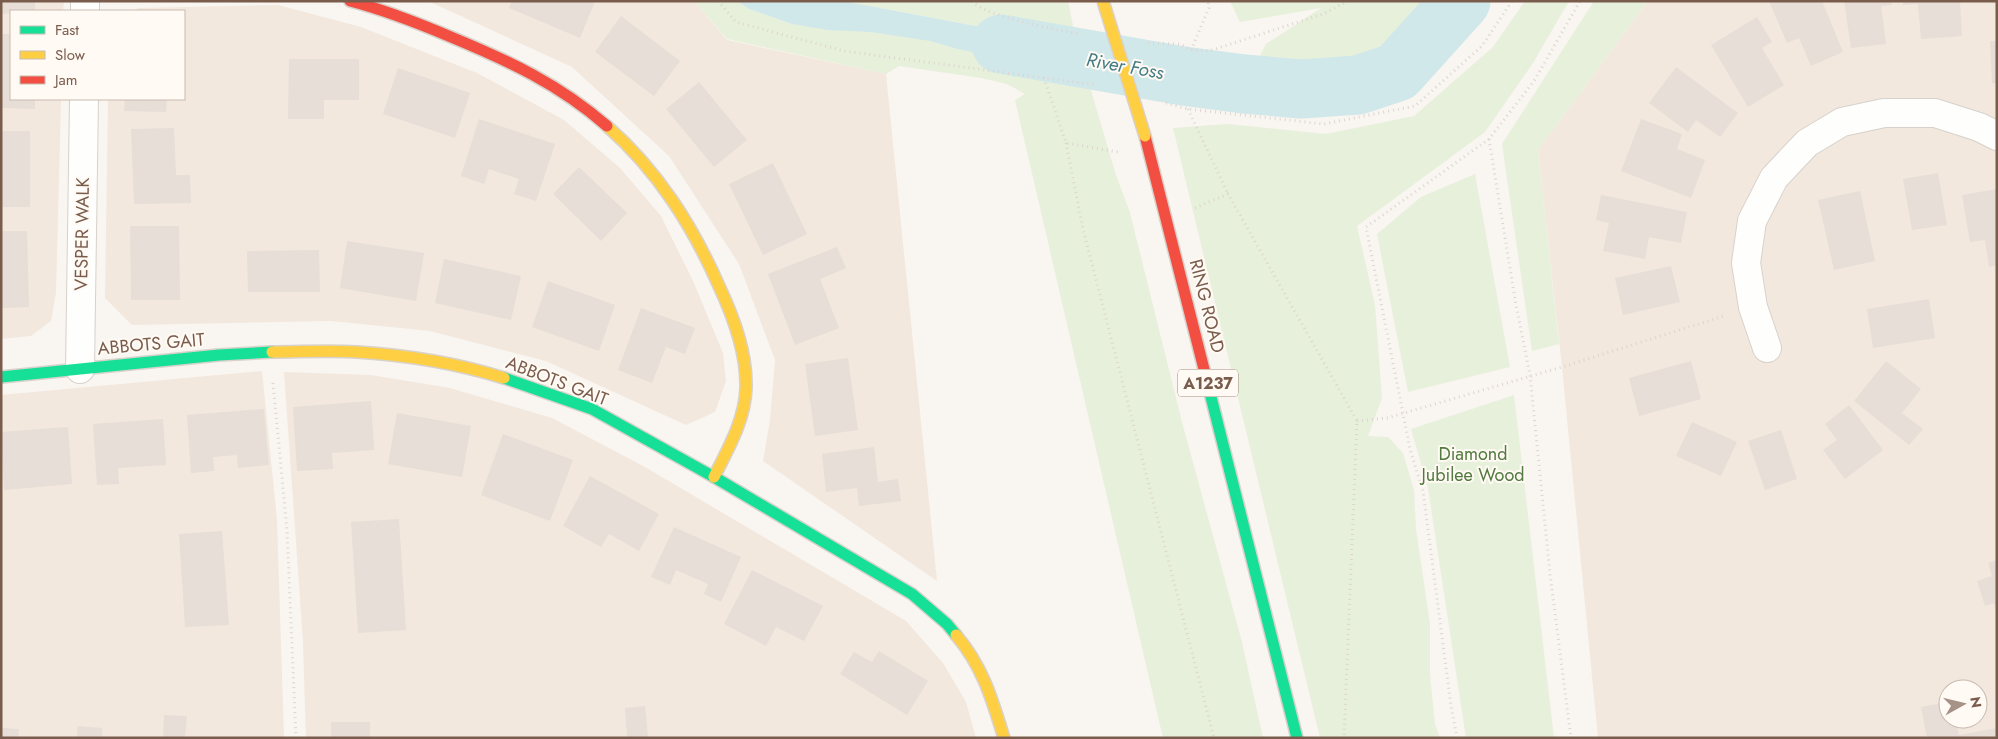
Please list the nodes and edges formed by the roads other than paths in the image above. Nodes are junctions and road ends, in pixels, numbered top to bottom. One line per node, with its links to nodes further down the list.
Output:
1 (350, 1): 8 (main road)
2 (1103, 1): 10 (main road, RING ROAD / A1237, bridge)
3 (84, 100): 6 (street, VESPER WALK)
4 (1997, 136): 5 (street)
5 (1767, 348)
6 (80, 369): 7 (main road, ABBOTS GAIT); 8 (main road, ABBOTS GAIT)
7 (1, 376)
8 (714, 477): 9 (main road, ABBOTS GAIT)
9 (1004, 738)
10 (1297, 738)

